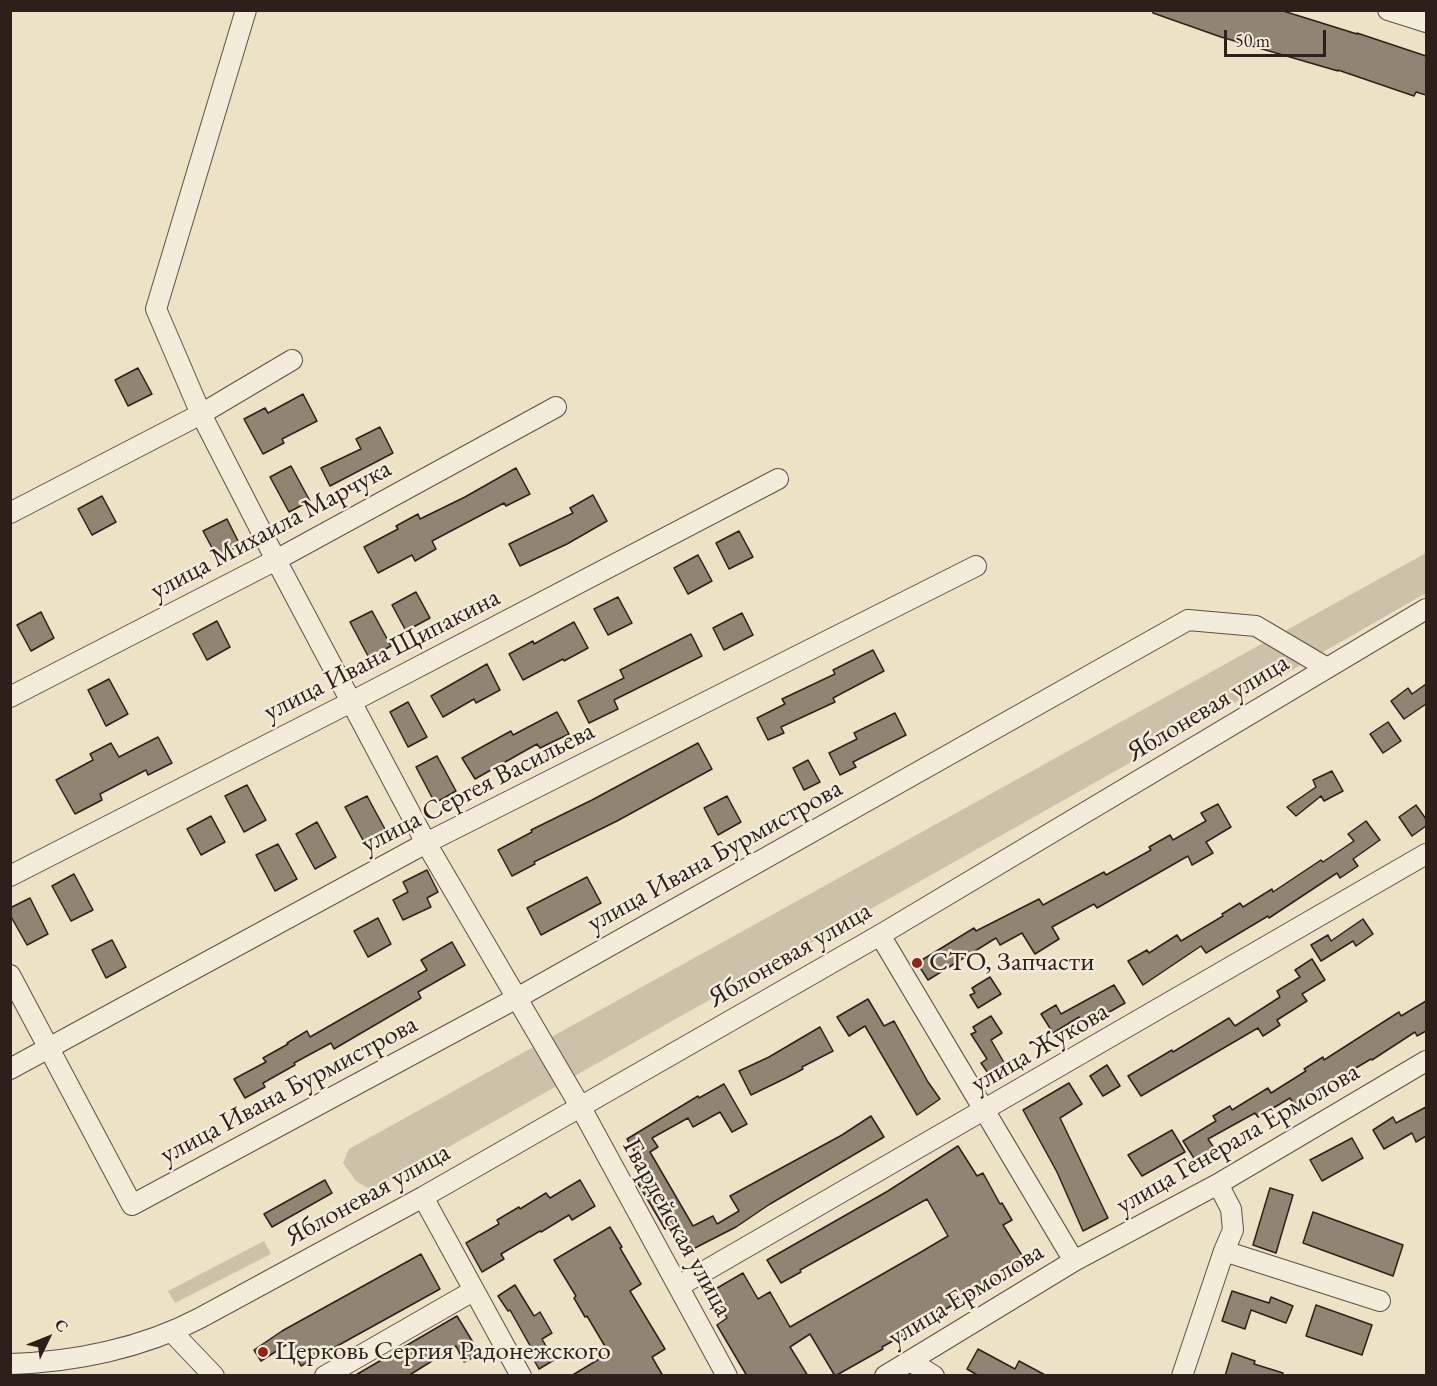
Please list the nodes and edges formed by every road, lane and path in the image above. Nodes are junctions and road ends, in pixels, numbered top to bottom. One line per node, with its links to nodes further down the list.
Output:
1 (246, 10): 6 (street, Гвардейская улица)
2 (1388, 10): 3 (street)
3 (1426, 22)
4 (292, 360): 6 (street)
5 (556, 407): 9 (street, улица Михаила Марчука)
6 (201, 414): 8 (street); 9 (street, Гвардейская улица)
7 (778, 479): 14 (street, улица Ивана Щипакина)
8 (10, 513)
9 (276, 560): 13 (street, улица Михаила Марчука); 14 (street, Гвардейская улица)
10 (976, 566): 15 (street, улица Сергея Васильева)
11 (1426, 609): 12 (street, Яблоневая улица)
12 (1327, 668): 18 (street, Яблоневая улица); 20 (street, улица Ивана Бурмистрова)
13 (10, 697)
14 (353, 701): 15 (street, Гвардейская улица); 17 (street, улица Ивана Щипакина)
15 (426, 843): 20 (street, Гвардейская улица); 21 (street, улица Сергея Васильева)
16 (1426, 854): 25 (street, улица Жукова)
17 (10, 876)
18 (880, 935): 24 (street, Яблоневая улица); 25 (street)
19 (10, 975): 21 (street)
20 (517, 998): 21 (street, улица Ивана Бурмистрова); 24 (street, Гвардейская улица)
21 (48, 1049): 23 (street, улица Сергея Васильева)
22 (1426, 1061): 26 (street, улица Генерала Ермолова)
23 (10, 1069)
24 (580, 1106): 27 (street, Яблоневая улица); 30 (street, Гвардейская улица)
25 (984, 1111): 29 (street); 30 (street, улица Жукова)
26 (1218, 1184): 28 (street); 29 (street, улица Генерала Ермолова)
27 (423, 1197): 31 (street); 33 (street, Яблоневая улица)
28 (1224, 1251): 32 (street); 42 (street)
29 (1074, 1261): 34 (street, улица Ермолова)
30 (679, 1286): 39 (street, Гвардейская улица)
31 (473, 1291): 37 (street); 38 (street)
32 (1380, 1301)
33 (172, 1332): 35 (street, Яблоневая улица); 36 (street)
34 (910, 1361): 40 (street, улица Ермолова); 41 (street)
35 (10, 1364)
36 (214, 1376)
37 (325, 1376)
38 (521, 1376)
39 (727, 1376)
40 (885, 1376)
41 (934, 1376)
42 (1182, 1376)

